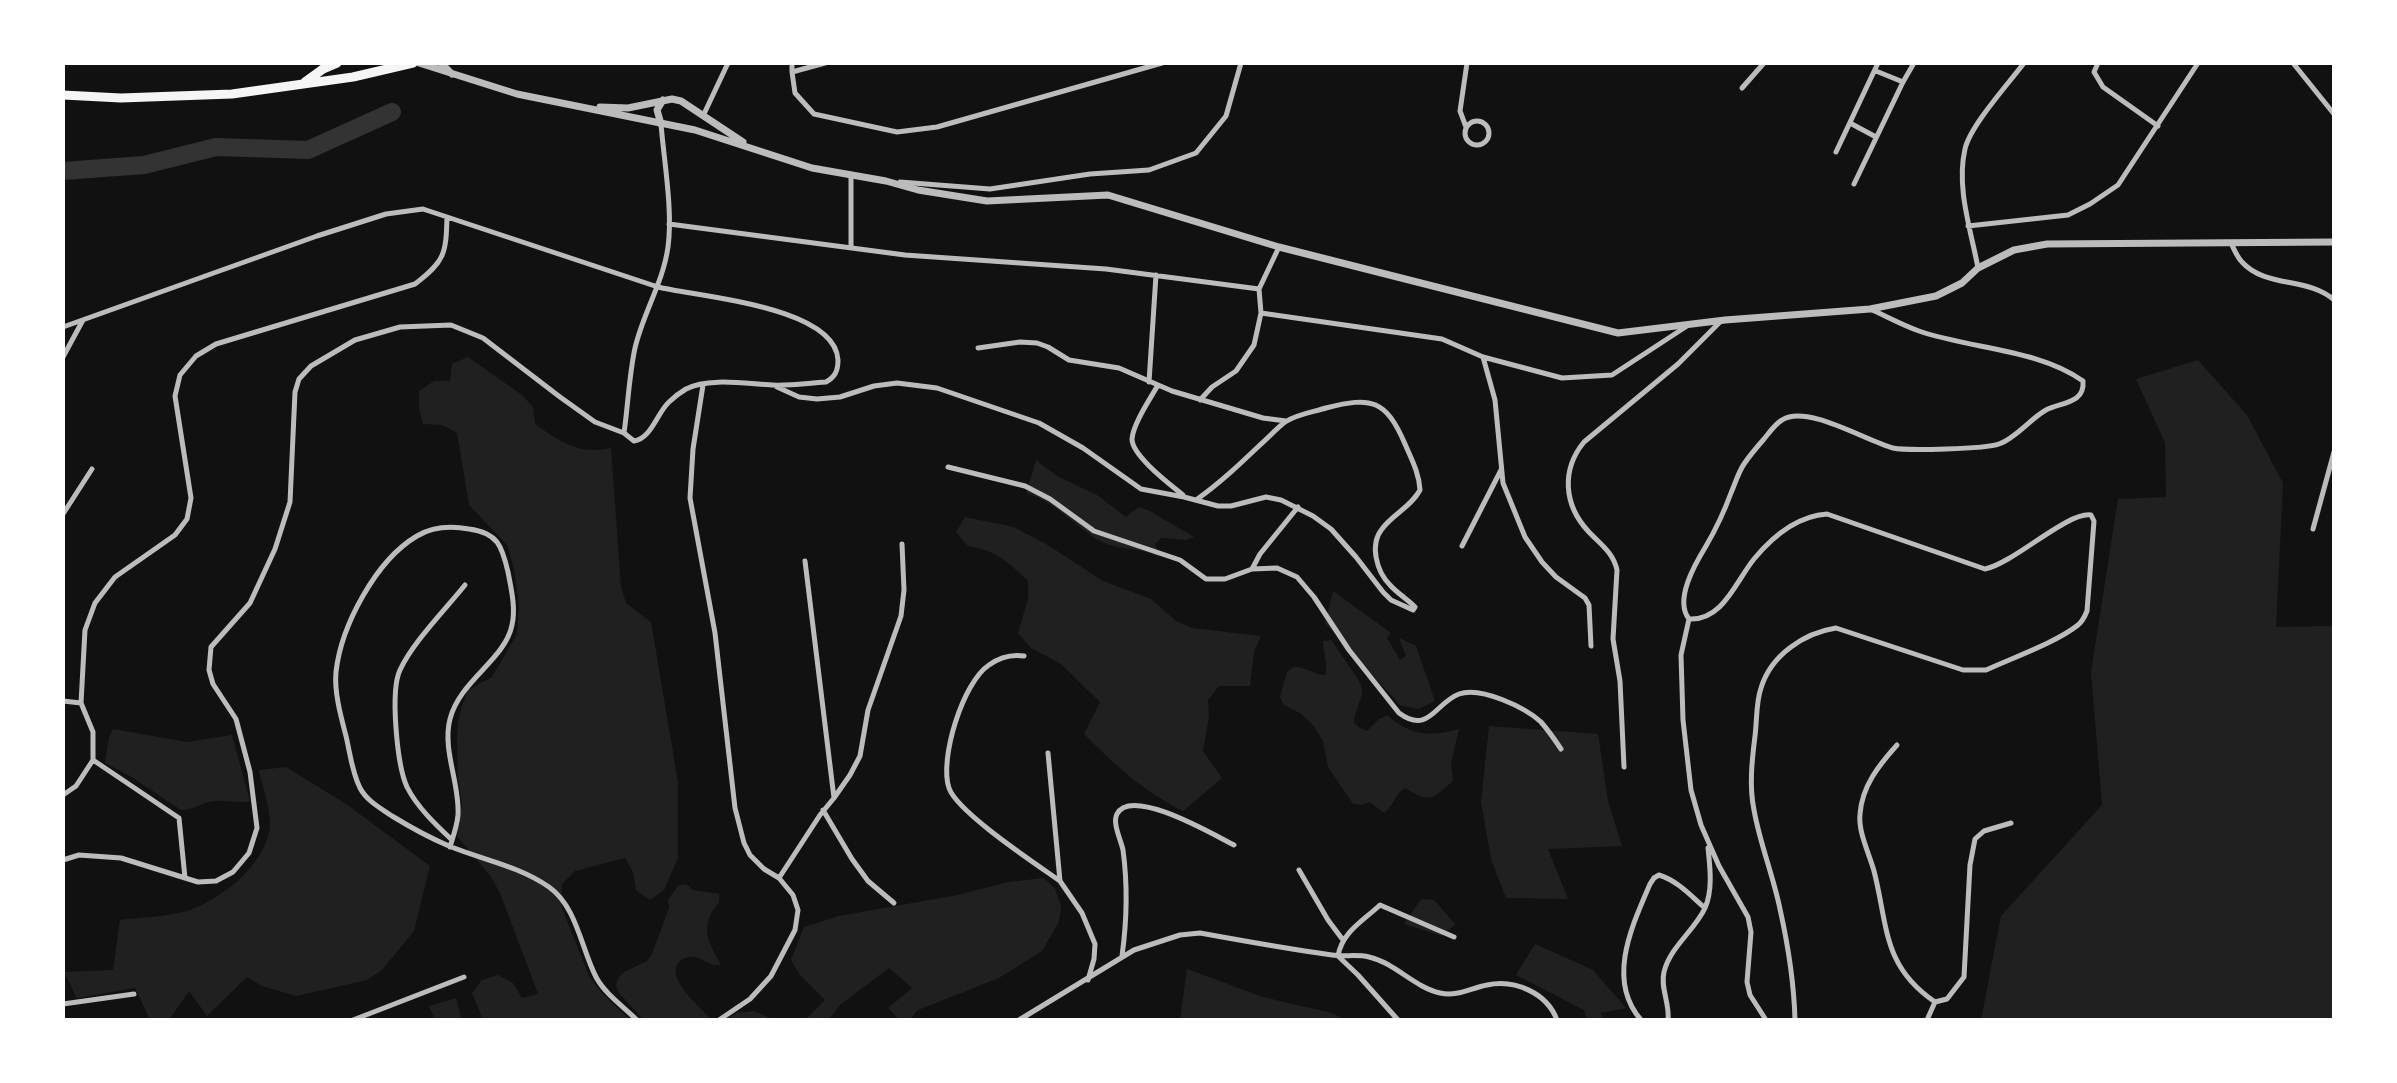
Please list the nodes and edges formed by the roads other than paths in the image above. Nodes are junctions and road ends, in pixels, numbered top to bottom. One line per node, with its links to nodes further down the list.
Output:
1 (337, 63): 22 (main road)
2 (412, 63): 3 (main road); 22 (main road)
3 (420, 63): 20 (street)
4 (441, 63): 20 (street)
5 (727, 63): 28 (street)
6 (792, 63): 19 (street)
7 (825, 63): 19 (street)
8 (1162, 63): 19 (street)
9 (1241, 63): 38 (street)
10 (1467, 63): 32 (street)
11 (1764, 63): 23 (street)
12 (1878, 63): 18 (street)
13 (1914, 63): 21 (street)
14 (2024, 63): 42 (street)
15 (2098, 63): 31 (street)
16 (2198, 63): 31 (street)
17 (2293, 63): 27 (street)
18 (1876, 71): 21 (street); 29 (street)
19 (792, 72)
20 (452, 74): 26 (street)
21 (1903, 82): 34 (street)
22 (304, 83): 24 (main road)
23 (1742, 88)
24 (63, 95)
25 (663, 100): 26 (street); 28 (street); 30 (street)
26 (584, 107): 30 (street)
27 (2334, 114)
28 (702, 116): 33 (street); 35 (street)
29 (1850, 123): 34 (street); 36 (street)
30 (661, 124): 33 (street); 41 (street)
31 (2158, 126): 42 (street)
32 (1466, 127): 32 (street)
33 (690, 129): 35 (street)
34 (1876, 137): 39 (street)
35 (756, 149): 37 (street)
36 (1836, 152)
37 (851, 177): 38 (street); 46 (street)
38 (886, 181): 45 (street)
39 (1854, 184)
40 (447, 217): 49 (street); 54 (street); 86 (street)
41 (669, 224): 46 (street); 49 (street)
42 (1968, 226): 47 (street)
43 (2334, 242): 44 (street)
44 (2231, 243): 47 (street); 51 (street)
45 (1279, 247): 50 (street); 56 (street)
46 (851, 248): 48 (street)
47 (1978, 268): 52 (street)
48 (1156, 275): 50 (street); 61 (street)
49 (658, 287): 63 (street); 67 (street)
50 (1259, 289): 53 (street)
51 (2334, 300)
52 (1870, 309): 55 (street); 82 (street)
53 (1261, 313): 60 (street); 65 (street)
54 (83, 320): 57 (street); 59 (street)
55 (1722, 320): 56 (street); 91 (street)
56 (1690, 324): 60 (street)
57 (63, 327)
58 (978, 348): 61 (street)
59 (63, 357)
60 (1483, 357): 71 (street)
61 (1149, 382): 64 (street)
62 (703, 385): 63 (street); 67 (street); 102 (street)
63 (775, 385): 72 (street)
64 (1158, 385): 65 (street); 72 (street)
65 (1200, 400): 66 (street)
66 (1286, 421): 73 (street); 74 (street)
67 (624, 433): 101 (street)
68 (2334, 452): 76 (street)
69 (948, 467): 80 (street)
70 (92, 469): 75 (street)
71 (1501, 470): 78 (street); 83 (street)
72 (1184, 497): 73 (street)
73 (1196, 500): 74 (street)
74 (1298, 507): 80 (street)
75 (63, 514)
76 (2313, 529)
77 (902, 544): 93 (street)
78 (1462, 546)
79 (805, 561): 93 (street)
80 (1252, 569): 88 (street)
81 (465, 584): 96 (street)
82 (1689, 619): 97 (street); 124 (street)
83 (1591, 646)
84 (1024, 656): 103 (street)
85 (63, 701): 86 (street)
86 (81, 703): 90 (street)
87 (1897, 745): 113 (street)
88 (1561, 749)
89 (1048, 753): 103 (street)
90 (93, 760): 92 (street); 101 (street)
91 (1624, 767)
92 (63, 795)
93 (834, 798): 94 (street)
94 (823, 810): 102 (street); 104 (street)
95 (2011, 823): 113 (street)
96 (451, 843): 96 (street); 116 (street)
97 (1708, 843): 105 (street); 123 (street)
98 (1234, 845): 108 (street)
99 (63, 860): 101 (street)
100 (1299, 870): 107 (street)
101 (185, 878)
102 (779, 878): 117 (street)
103 (1060, 881): 111 (street)
104 (894, 903)
105 (1705, 908): 121 (street); 122 (street)
106 (1454, 937): 107 (street)
107 (1343, 940): 109 (street)
108 (1122, 956): 109 (street); 111 (street)
109 (1339, 956): 119 (street); 120 (street)
110 (464, 977): 115 (street)
111 (1088, 979): 118 (street)
112 (134, 994): 114 (street)
113 (1934, 1002): 125 (street)
114 (63, 1003)
115 (353, 1020)
116 (637, 1020)
117 (719, 1020)
118 (1019, 1020)
119 (1398, 1020)
120 (1557, 1020)
121 (1641, 1020)
122 (1668, 1020)
123 (1766, 1020)
124 (1795, 1020)
125 (1927, 1020)

